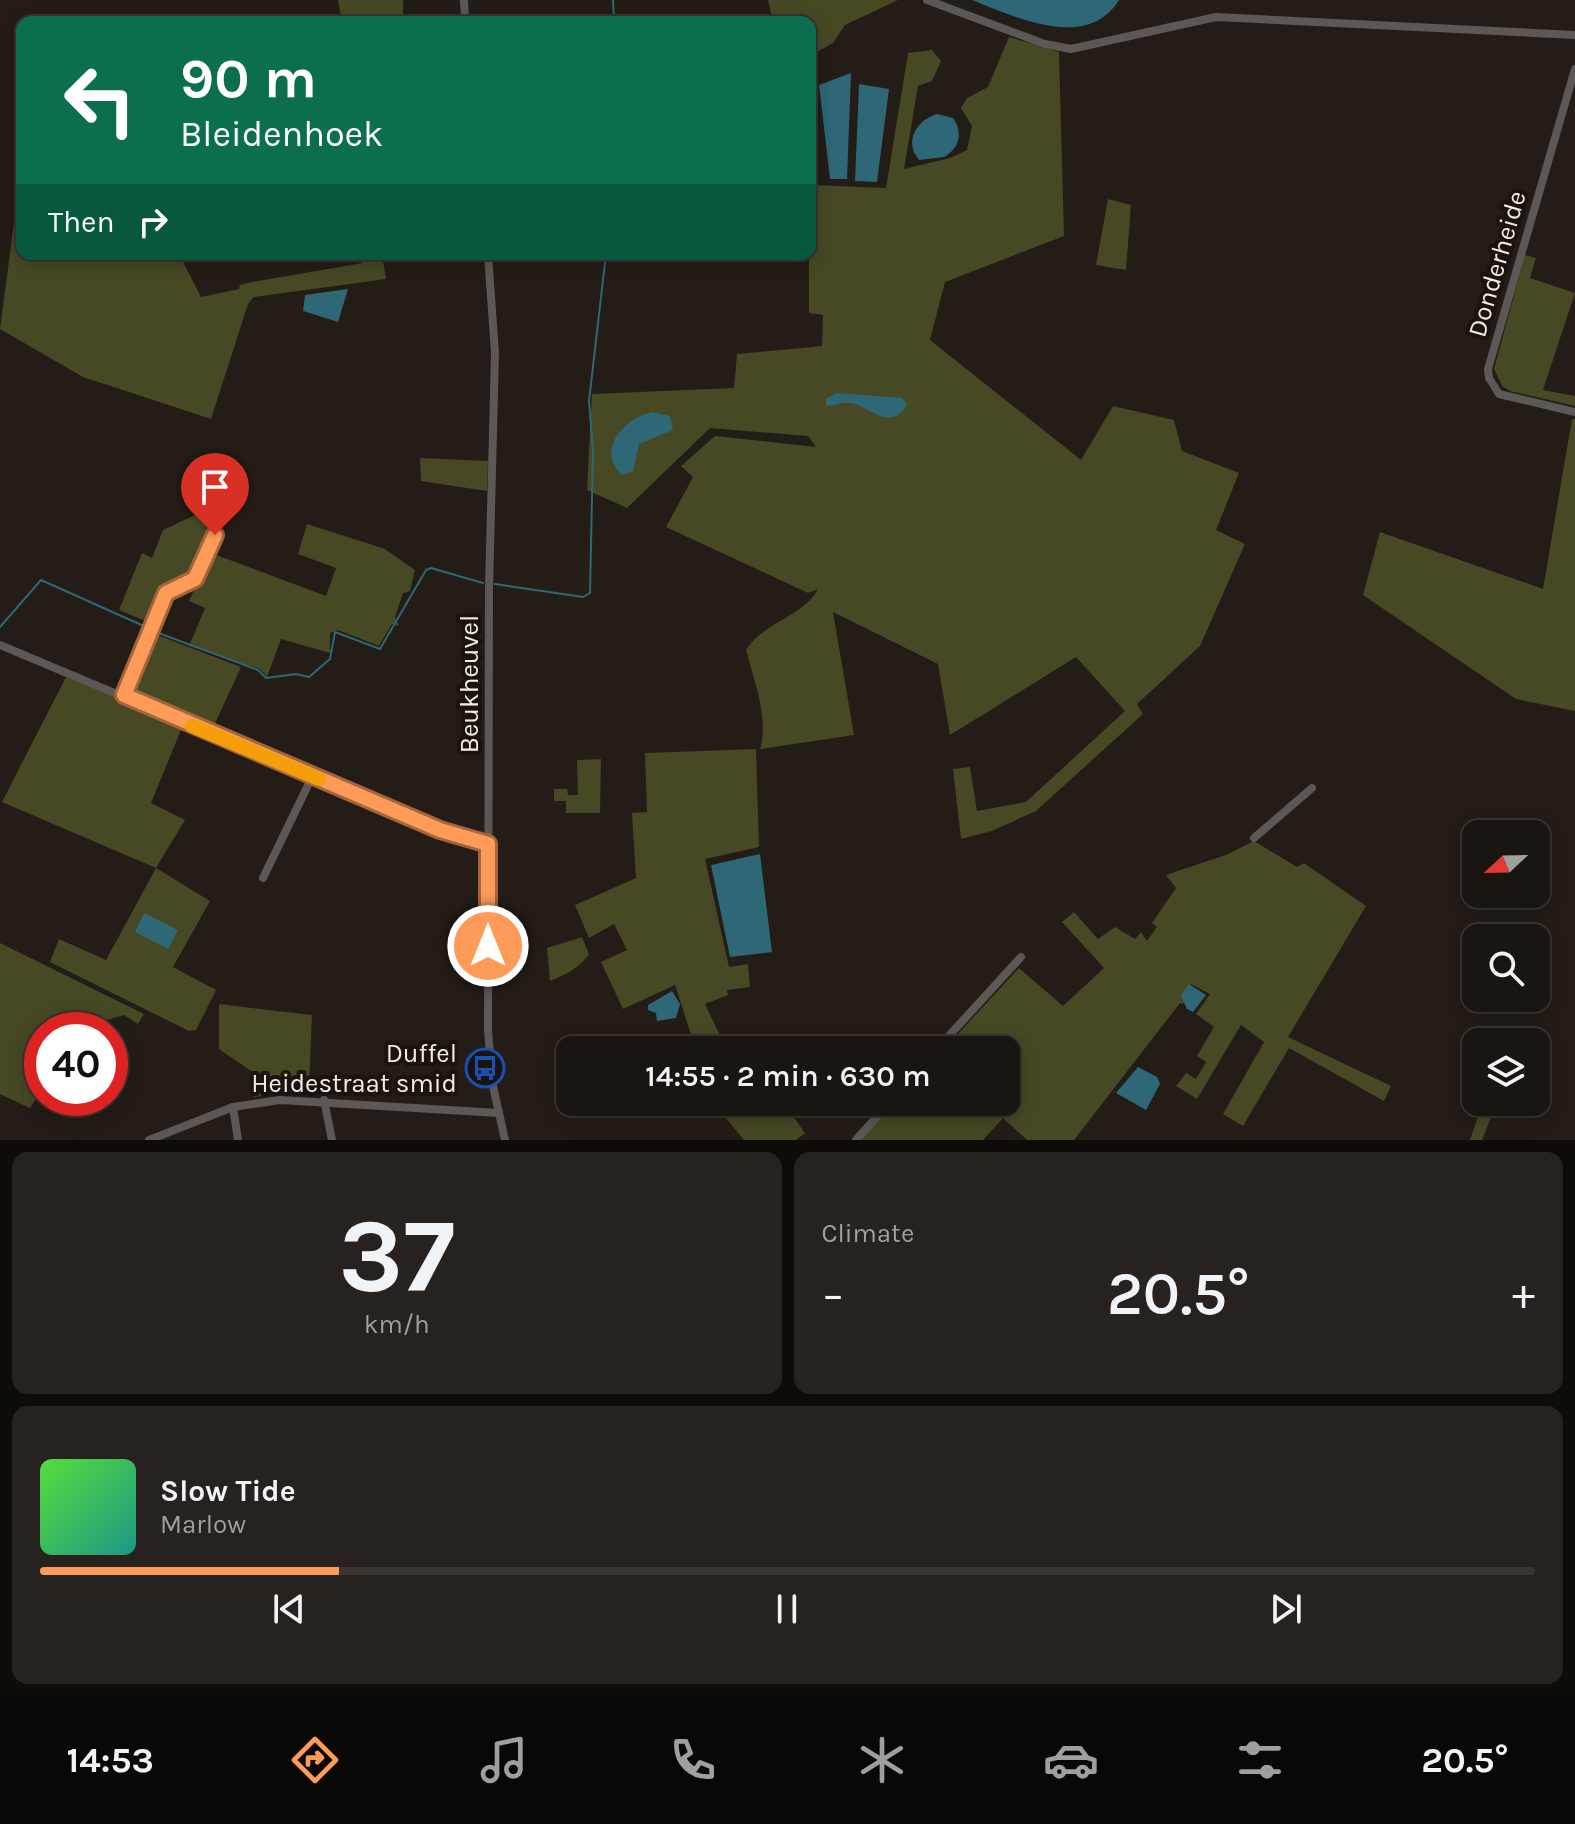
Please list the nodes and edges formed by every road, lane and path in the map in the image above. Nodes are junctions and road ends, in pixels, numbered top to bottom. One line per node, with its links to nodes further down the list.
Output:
1 (927, 0): 2 (street)
2 (1575, 35)
3 (1575, 69): 5 (street, Donderheide)
4 (488, 260): 12 (street, Beukheuvel)
5 (1575, 412)
6 (215, 535): 8 (street)
7 (0, 645): 8 (street)
8 (124, 695): 9 (street)
9 (312, 777): 12 (street); 13 (street)
10 (1312, 788): 11 (street)
11 (1254, 838)
12 (488, 844): 18 (street, Beukheuvel)
13 (263, 878)
14 (1021, 957): 15 (street)
15 (949, 1036)
16 (324, 1100): 17 (street); 18 (street); 22 (street)
17 (233, 1107): 20 (street); 21 (street)
18 (499, 1113): 23 (street, Beukheuvel)
19 (877, 1116): 24 (street)
20 (149, 1140)
21 (238, 1140)
22 (332, 1140)
23 (505, 1140)
24 (856, 1140)

